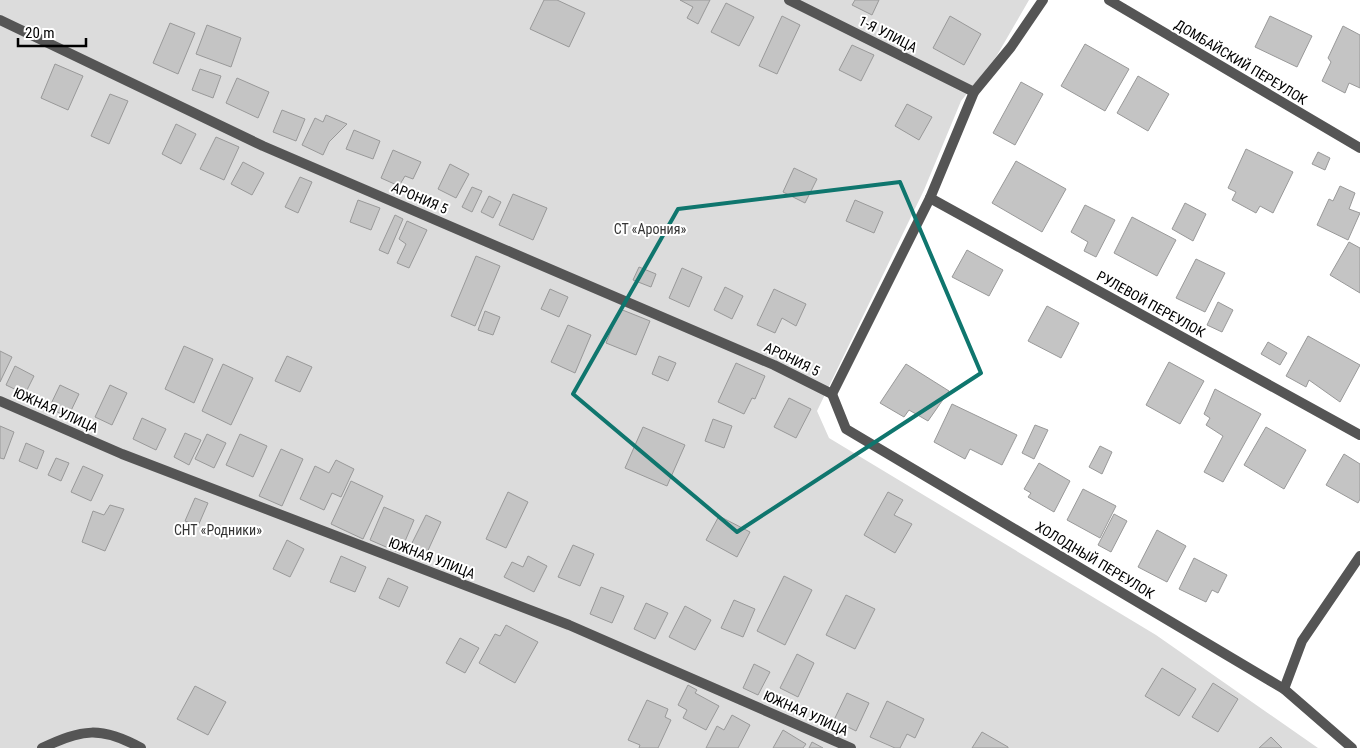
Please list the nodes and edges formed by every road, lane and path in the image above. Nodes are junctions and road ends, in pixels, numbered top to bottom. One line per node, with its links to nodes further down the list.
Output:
1 (789, 0): 5 (street, 1-Я УЛИЦА)
2 (1043, 0): 5 (street)
3 (1109, 0): 6 (street, ДОМБАЙСКИЙ ПЕРЕУЛОК)
4 (0, 20): 8 (street, АРОНИЯ 5)
5 (974, 92): 7 (street)
6 (1360, 148)
7 (930, 198): 8 (street); 10 (street, РУЛЕВОЙ ПЕРЕУЛОК)
8 (832, 394): 12 (street, ХОЛОДНЫЙ ПЕРЕУЛОК)
9 (0, 401): 15 (street, ЮЖНАЯ УЛИЦА)
10 (1360, 435)
11 (1360, 556): 12 (street)
12 (1284, 689): 16 (street, ХОЛОДНЫЙ ПЕРЕУЛОК)
13 (42, 748): 14 (street)
14 (141, 748)
15 (851, 748)
16 (1352, 748)

